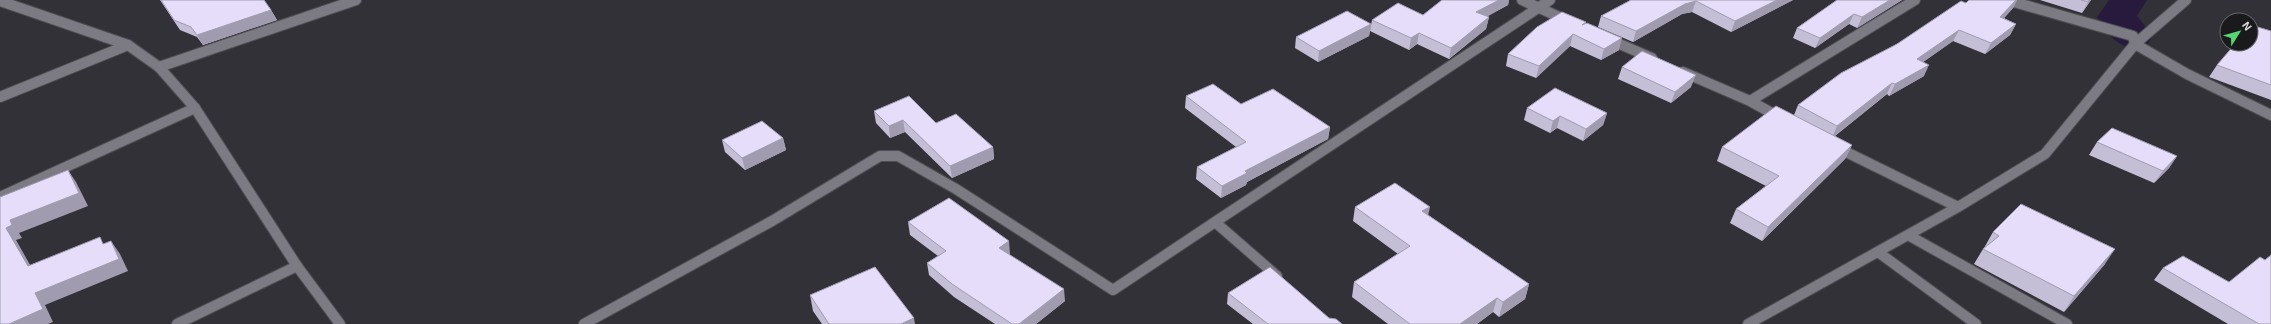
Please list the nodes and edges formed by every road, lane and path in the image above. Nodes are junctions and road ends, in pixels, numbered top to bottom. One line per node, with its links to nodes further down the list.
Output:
1 (356, 0): 14 (street)
2 (1522, 0): 8 (street)
3 (1550, 0): 8 (street)
4 (1915, 0): 17 (street)
5 (2007, 0): 11 (street)
6 (2186, 0): 11 (street)
7 (0, 1): 12 (street)
8 (1538, 8): 9 (street); 24 (street)
9 (1575, 24)
10 (1597, 34): 13 (street)
11 (2135, 44): 19 (street); 23 (street)
12 (128, 45): 14 (street); 16 (street)
13 (1662, 63)
14 (159, 67): 18 (street)
15 (1677, 69): 17 (street)
16 (0, 97)
17 (1750, 101): 20 (street)
18 (196, 108): 22 (street); 27 (street)
19 (2271, 115)
20 (1791, 123)
21 (1826, 142): 23 (street)
22 (0, 197)
23 (1958, 207): 25 (street)
24 (1215, 222): 28 (street); 31 (street)
25 (1908, 235): 26 (street); 34 (street)
26 (1878, 252): 32 (street); 33 (street)
27 (297, 266): 29 (street); 30 (street)
28 (1285, 283)
29 (177, 324)
30 (340, 324)
31 (584, 324)
32 (1748, 324)
33 (1976, 324)
34 (2067, 324)

